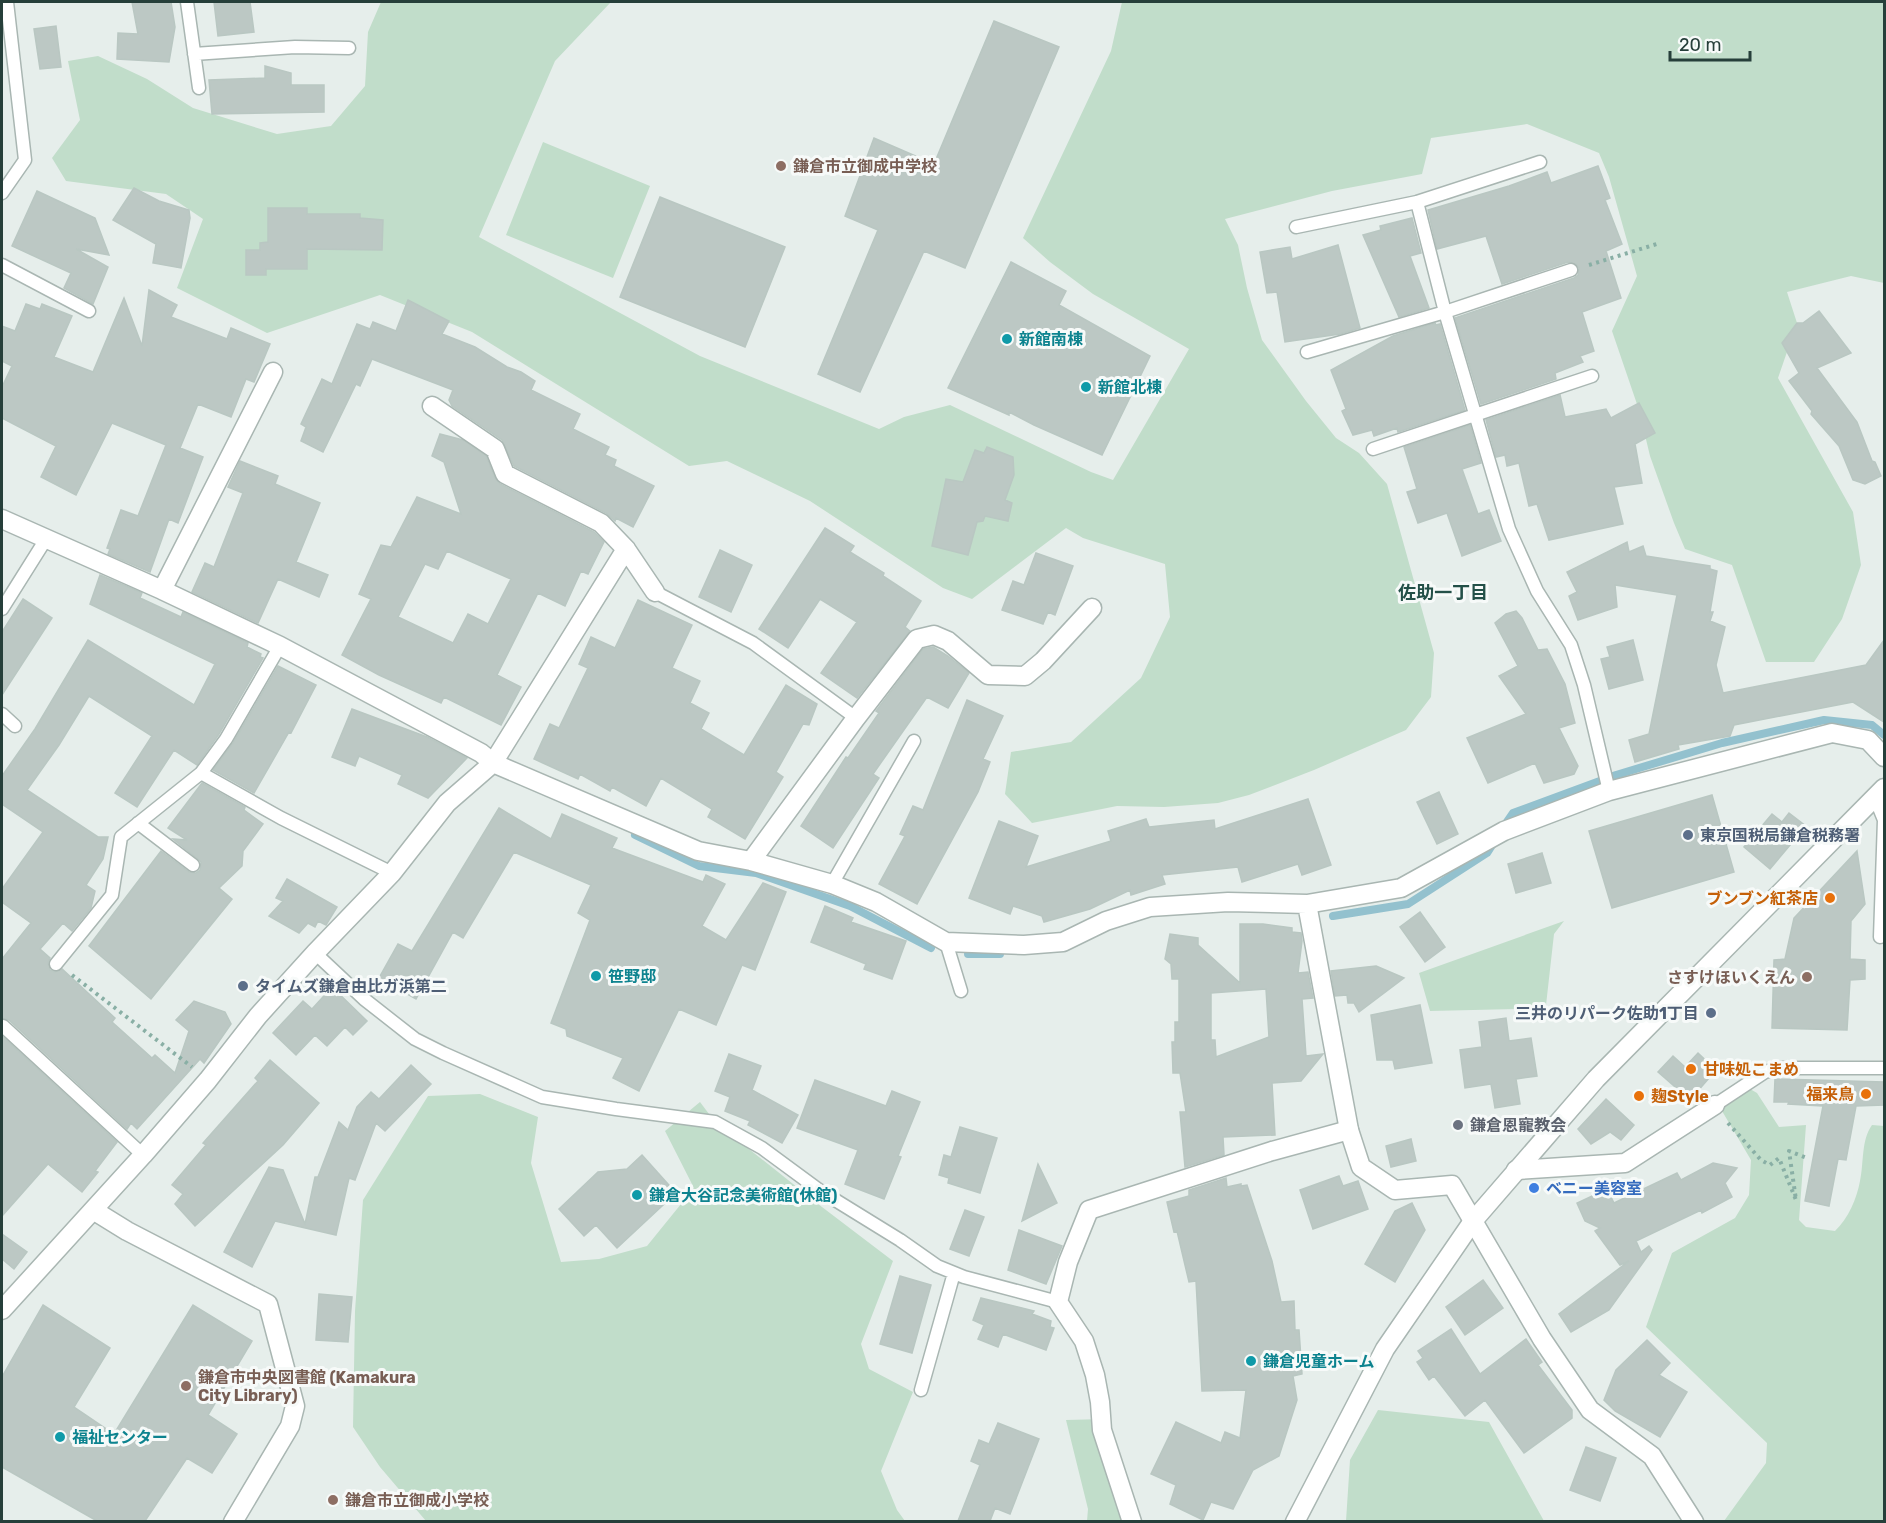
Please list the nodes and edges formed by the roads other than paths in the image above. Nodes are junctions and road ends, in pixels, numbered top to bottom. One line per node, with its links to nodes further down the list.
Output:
1 (7, 2): 7 (lane)
2 (187, 2): 4 (lane)
3 (349, 48): 4 (lane)
4 (194, 54): 5 (lane)
5 (199, 88)
6 (1540, 162): 8 (lane)
7 (2, 193)
8 (1417, 202): 9 (lane); 13 (lane)
9 (1296, 227)
10 (2, 265): 12 (lane)
11 (1571, 270): 13 (lane)
12 (88, 311)
13 (1445, 312): 14 (lane); 18 (lane)
14 (1307, 352)
15 (273, 372): 23 (street)
16 (1592, 376): 18 (lane)
17 (432, 406): 22 (street)
18 (1475, 416): 19 (lane); 35 (lane)
19 (1373, 449)
20 (2, 519): 21 (street)
21 (46, 539): 23 (street); 26 (lane)
22 (626, 549): 24 (street); 33 (street)
23 (162, 590): 27 (street)
24 (655, 592): 29 (lane)
25 (1092, 608): 29 (street)
26 (2, 609)
27 (280, 646): 33 (street); 34 (lane)
28 (2, 714): 30 (lane)
29 (856, 718): 38 (street)
30 (15, 726)
31 (914, 741): 41 (lane)
32 (1884, 757): 35 (street)
33 (494, 763): 38 (street); 40 (street)
34 (201, 773): 37 (lane); 40 (lane)
35 (1609, 791): 42 (street)
36 (1880, 793): 43 (lane); 53 (street)
37 (138, 823): 39 (lane); 46 (lane)
38 (751, 861): 41 (street)
39 (193, 865)
40 (392, 873): 45 (street)
41 (832, 884): 44 (street)
42 (1307, 904): 44 (street); 51 (street)
43 (1880, 937)
44 (946, 942): 47 (lane)
45 (315, 953): 52 (street); 56 (lane)
46 (56, 964)
47 (961, 991)
48 (3, 1026): 52 (lane)
49 (1884, 1068): 50 (lane)
50 (1715, 1105): 53 (street)
51 (1349, 1130): 55 (street); 57 (street)
52 (143, 1155): 54 (street)
53 (1516, 1170): 55 (street)
54 (93, 1210): 58 (street); 60 (street)
55 (1473, 1221): 62 (street); 63 (street)
56 (954, 1273): 57 (lane); 59 (lane)
57 (1058, 1302): 61 (street)
58 (2, 1310)
59 (921, 1390)
60 (233, 1521)
61 (1132, 1521)
62 (1295, 1521)
63 (1694, 1521)

